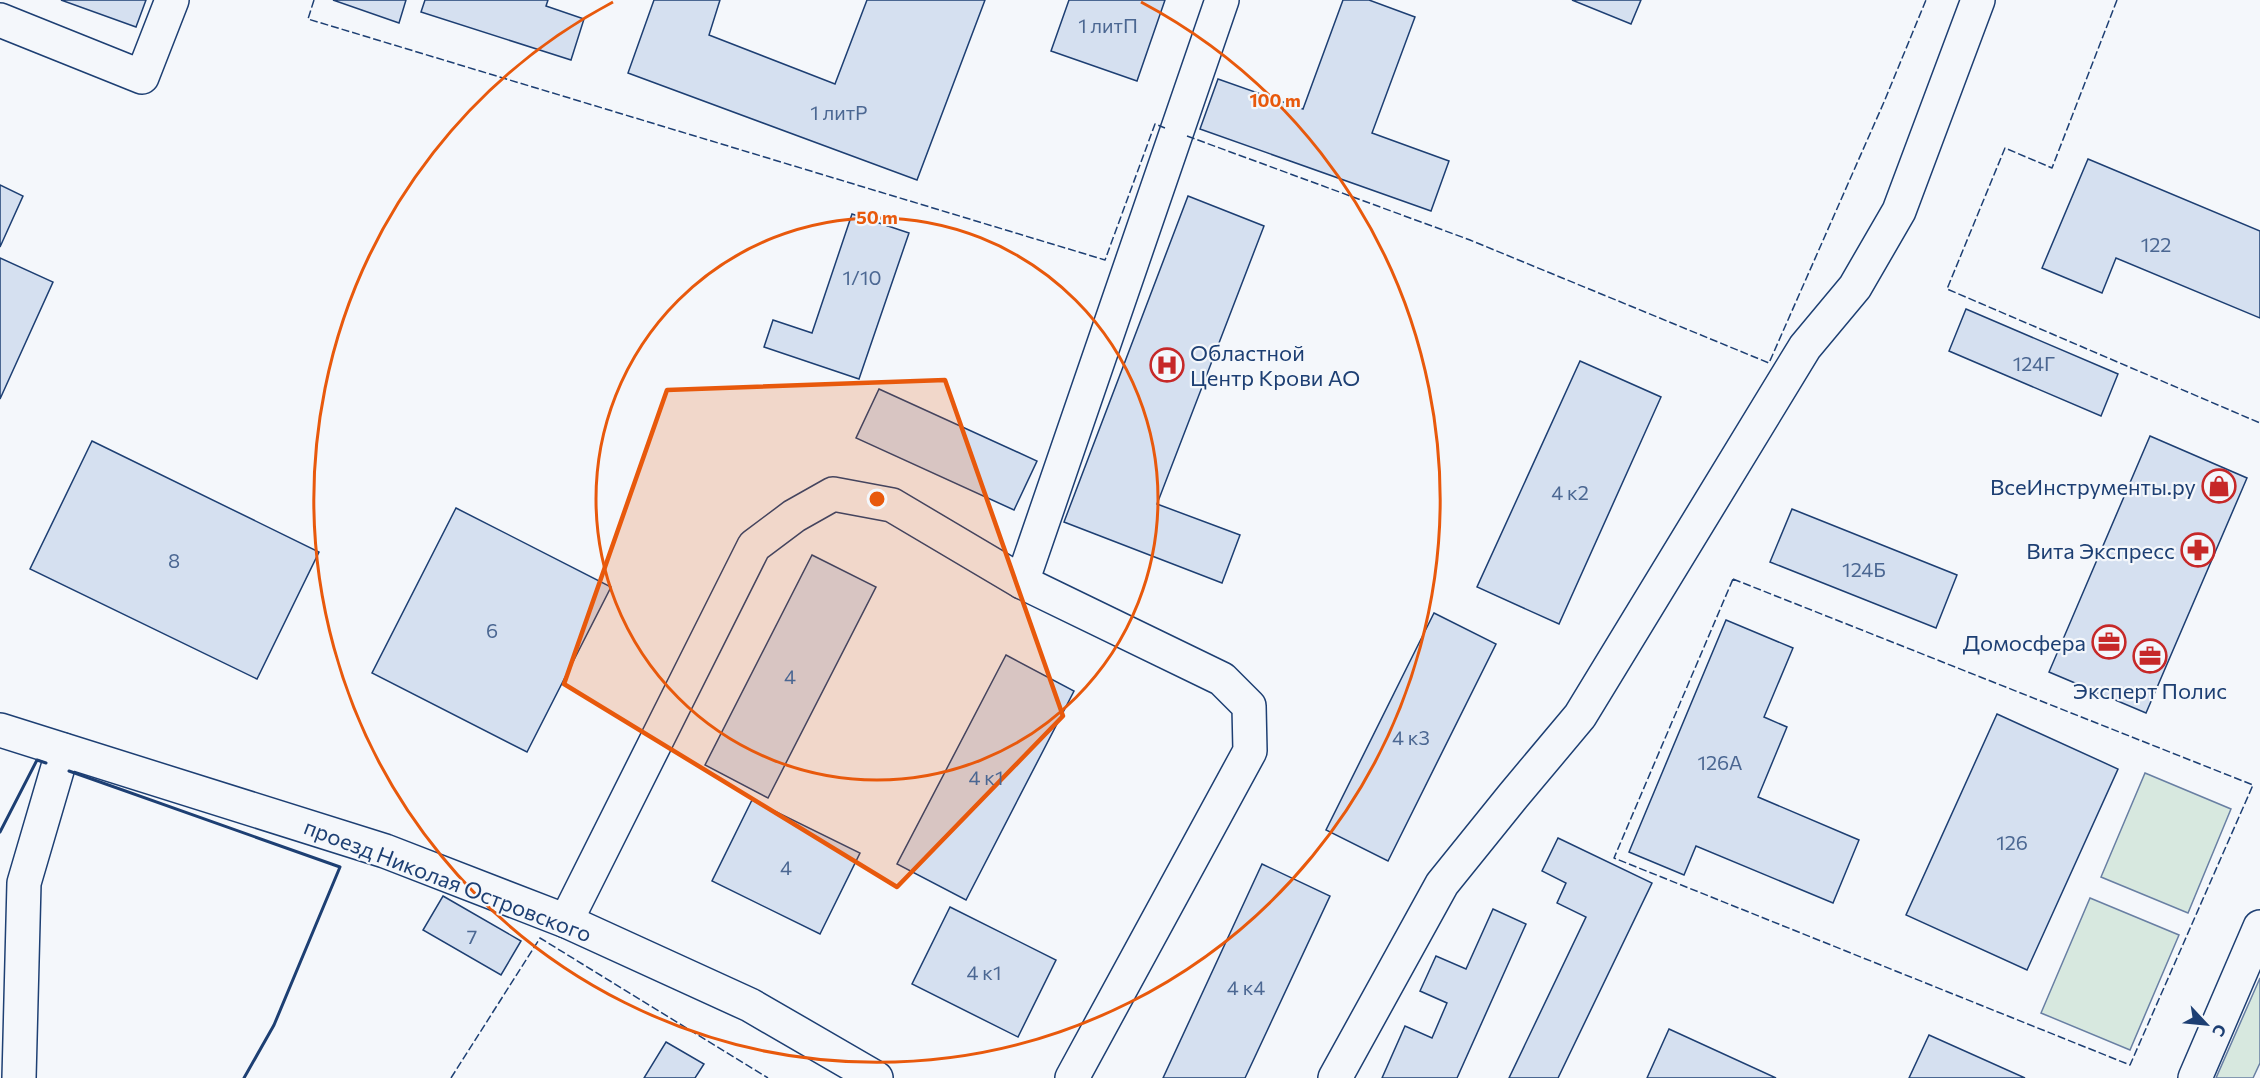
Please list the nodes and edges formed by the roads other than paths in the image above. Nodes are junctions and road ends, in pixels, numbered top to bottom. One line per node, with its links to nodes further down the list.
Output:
1 (172, 0): 4 (street)
2 (1222, 0): 5 (street)
3 (1978, 0): 13 (street)
4 (0, 20)
5 (1022, 582): 8 (street); 12 (street)
6 (0, 730): 7 (street, проезд Николая Островского)
7 (63, 750): 8 (street, проезд Николая Островского); 10 (street)
8 (566, 921): 11 (street, проезд Николая Островского)
9 (2260, 927): 14 (street)
10 (19, 1078)
11 (876, 1078)
12 (1072, 1078)
13 (1335, 1078)
14 (2195, 1078)

